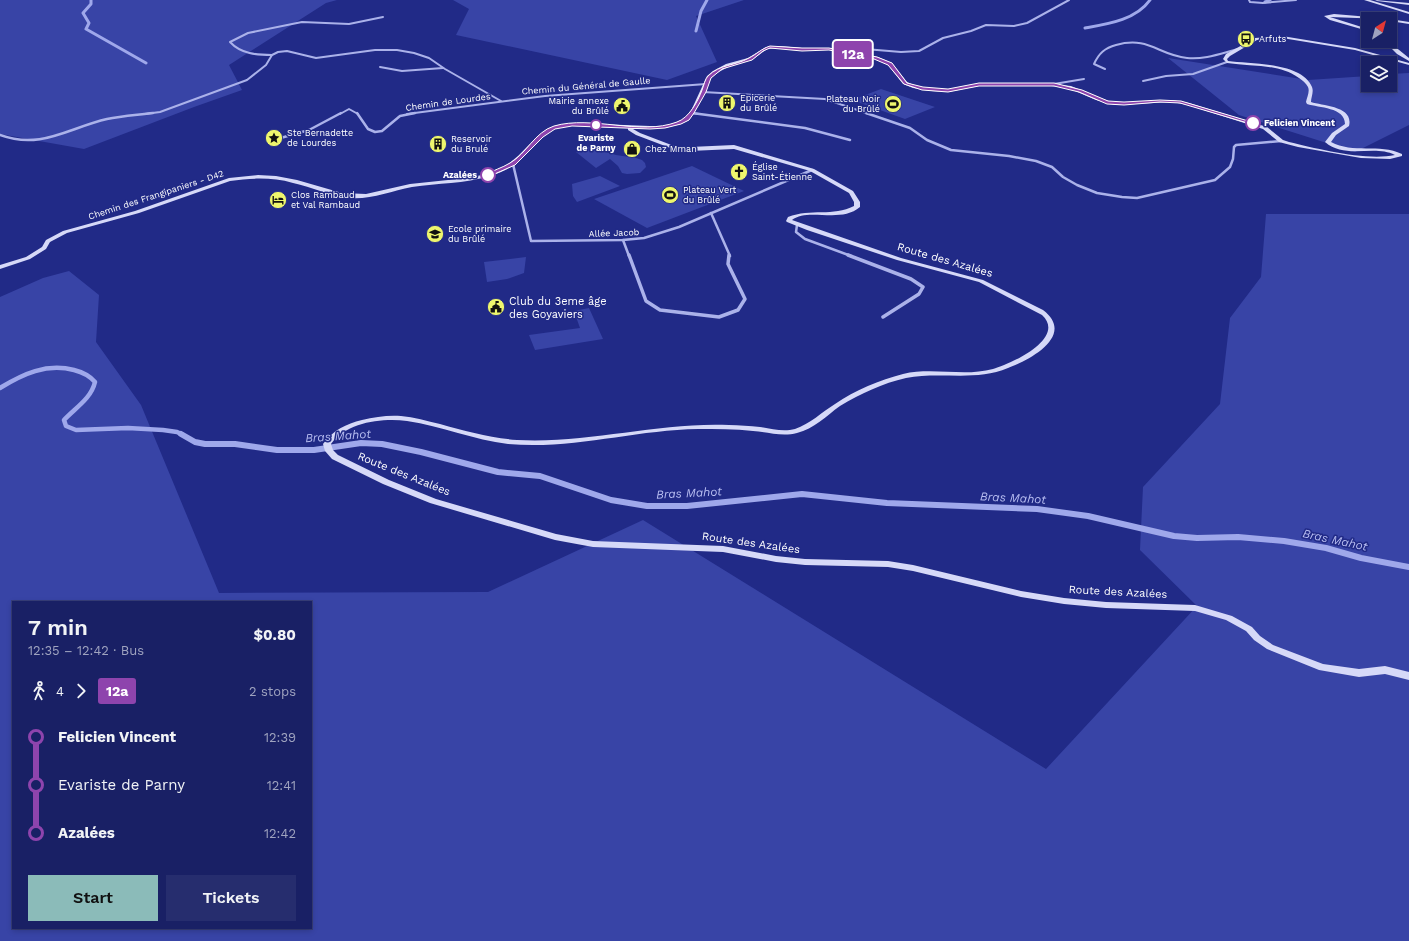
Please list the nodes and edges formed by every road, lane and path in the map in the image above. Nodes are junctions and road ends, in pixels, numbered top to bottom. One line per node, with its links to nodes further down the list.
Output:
1 (1069, 0): 15 (street)
2 (1249, 0): 3 (street)
3 (1296, 0)
4 (1366, 0): 7 (main road)
5 (1377, 0): 6 (main road)
6 (1409, 4)
7 (1409, 13)
8 (383, 17): 16 (street)
9 (1361, 17): 12 (main road)
10 (1397, 21): 11 (main road)
11 (1409, 23)
12 (1361, 28)
13 (1240, 48): 18 (main road); 19 (main road); 22 (street)
14 (1394, 48): 17 (main road)
15 (837, 50): 25 (main road); 26 (main road)
16 (272, 55): 21 (street); 31 (street)
17 (1409, 60)
18 (1227, 62): 24 (street); 34 (main road)
19 (1409, 64)
20 (380, 67): 21 (street)
21 (443, 68): 28 (street)
22 (1105, 69)
23 (1084, 79): 26 (street)
24 (1143, 81)
25 (706, 84): 27 (main road); 28 (street, Chemin du Général de Gaulle)
26 (1054, 84): 34 (main road)
27 (703, 92): 29 (main road); 34 (street)
28 (501, 101): 32 (street, Chemin de Lourdes)
29 (692, 113): 30 (main road, Chemin des Frangipaniers - D42); 33 (street)
30 (631, 128): 35 (main road, Chemin des Frangipaniers - D42); 36 (main road)
31 (0, 135)
32 (277, 139)
33 (850, 140)
34 (1282, 141)
35 (513, 164): 39 (street, Allée Jacob); 40 (main road, Chemin des Frangipaniers - D42)
36 (812, 170): 37 (street, Allée Jacob); 38 (main road)
37 (710, 213): 39 (street, Allée Jacob); 39 (street)
38 (797, 225): 41 (street); 42 (main road, Route des Azalées)
39 (623, 240)
40 (0, 267)
41 (883, 317)
42 (1409, 676)

